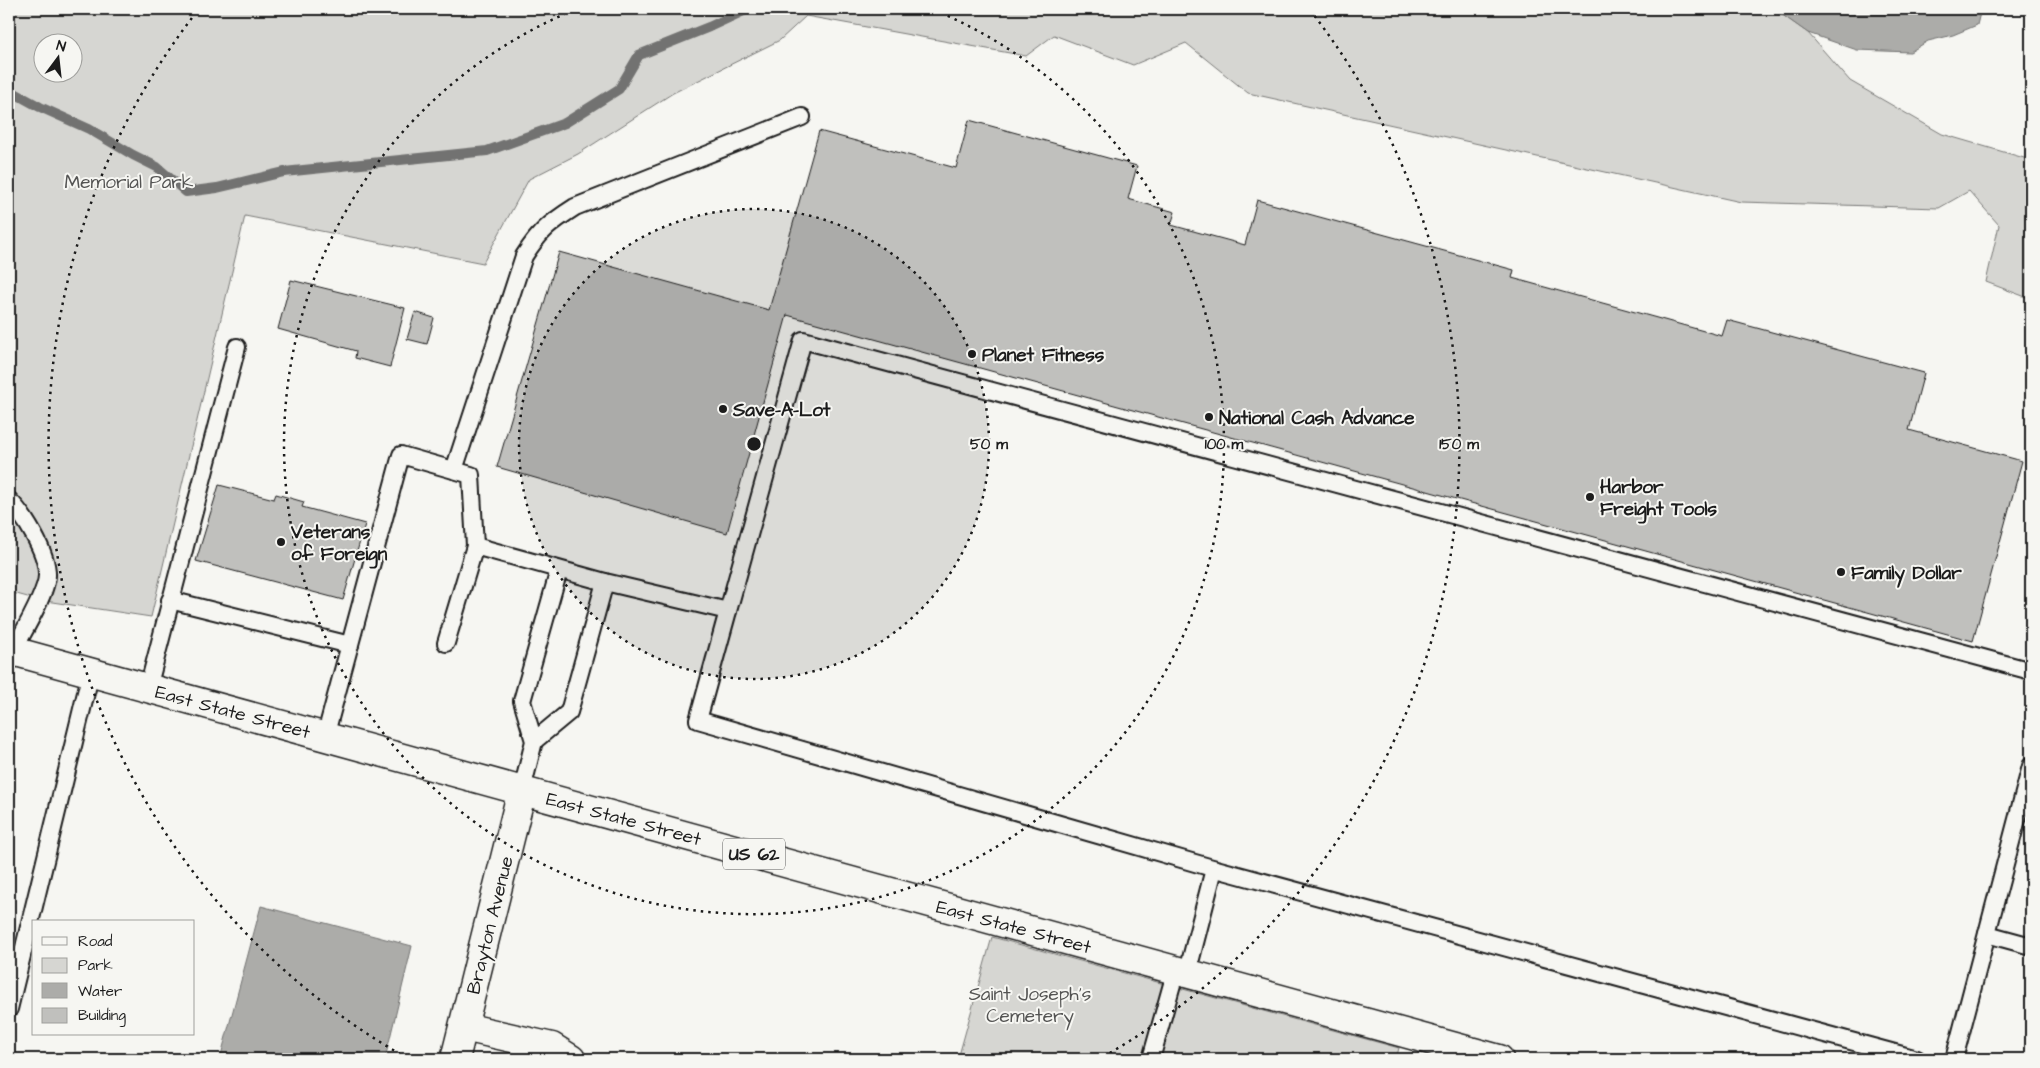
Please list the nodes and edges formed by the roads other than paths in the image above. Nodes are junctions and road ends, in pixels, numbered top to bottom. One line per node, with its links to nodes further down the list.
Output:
1 (802, 117): 3 (lane)
2 (237, 347): 8 (lane)
3 (454, 470): 5 (lane); 11 (lane)
4 (9, 500): 12 (lane)
5 (475, 546): 6 (lane); 10 (lane)
6 (559, 570): 7 (lane); 17 (lane)
7 (605, 582): 9 (lane); 17 (lane)
8 (170, 600): 11 (lane); 15 (lane)
9 (728, 611): 13 (lane); 20 (lane)
10 (446, 643)
11 (350, 645): 16 (lane)
12 (11, 650): 14 (main road, East State Street / US 62)
13 (2031, 671)
14 (91, 672): 15 (main road, East State Street / US 62); 24 (lane)
15 (148, 688): 16 (main road, East State Street / US 62)
16 (325, 736): 19 (main road, East State Street / US 62)
17 (534, 741): 19 (lane)
18 (2031, 766): 21 (lane)
19 (522, 790): 23 (main road, East State Street / US 62); 25 (main road, Brayton Avenue)
20 (1214, 869): 23 (lane); 30 (lane)
21 (1987, 934): 22 (lane); 31 (lane)
22 (2031, 946)
23 (1182, 972): 28 (lane); 29 (main road, East State Street / US 62)
24 (9, 1009)
25 (464, 1027): 26 (main road, Brayton Avenue); 27 (main road)
26 (455, 1059)
27 (571, 1059)
28 (1151, 1059)
29 (1499, 1059)
30 (1917, 1059)
31 (1954, 1059)

